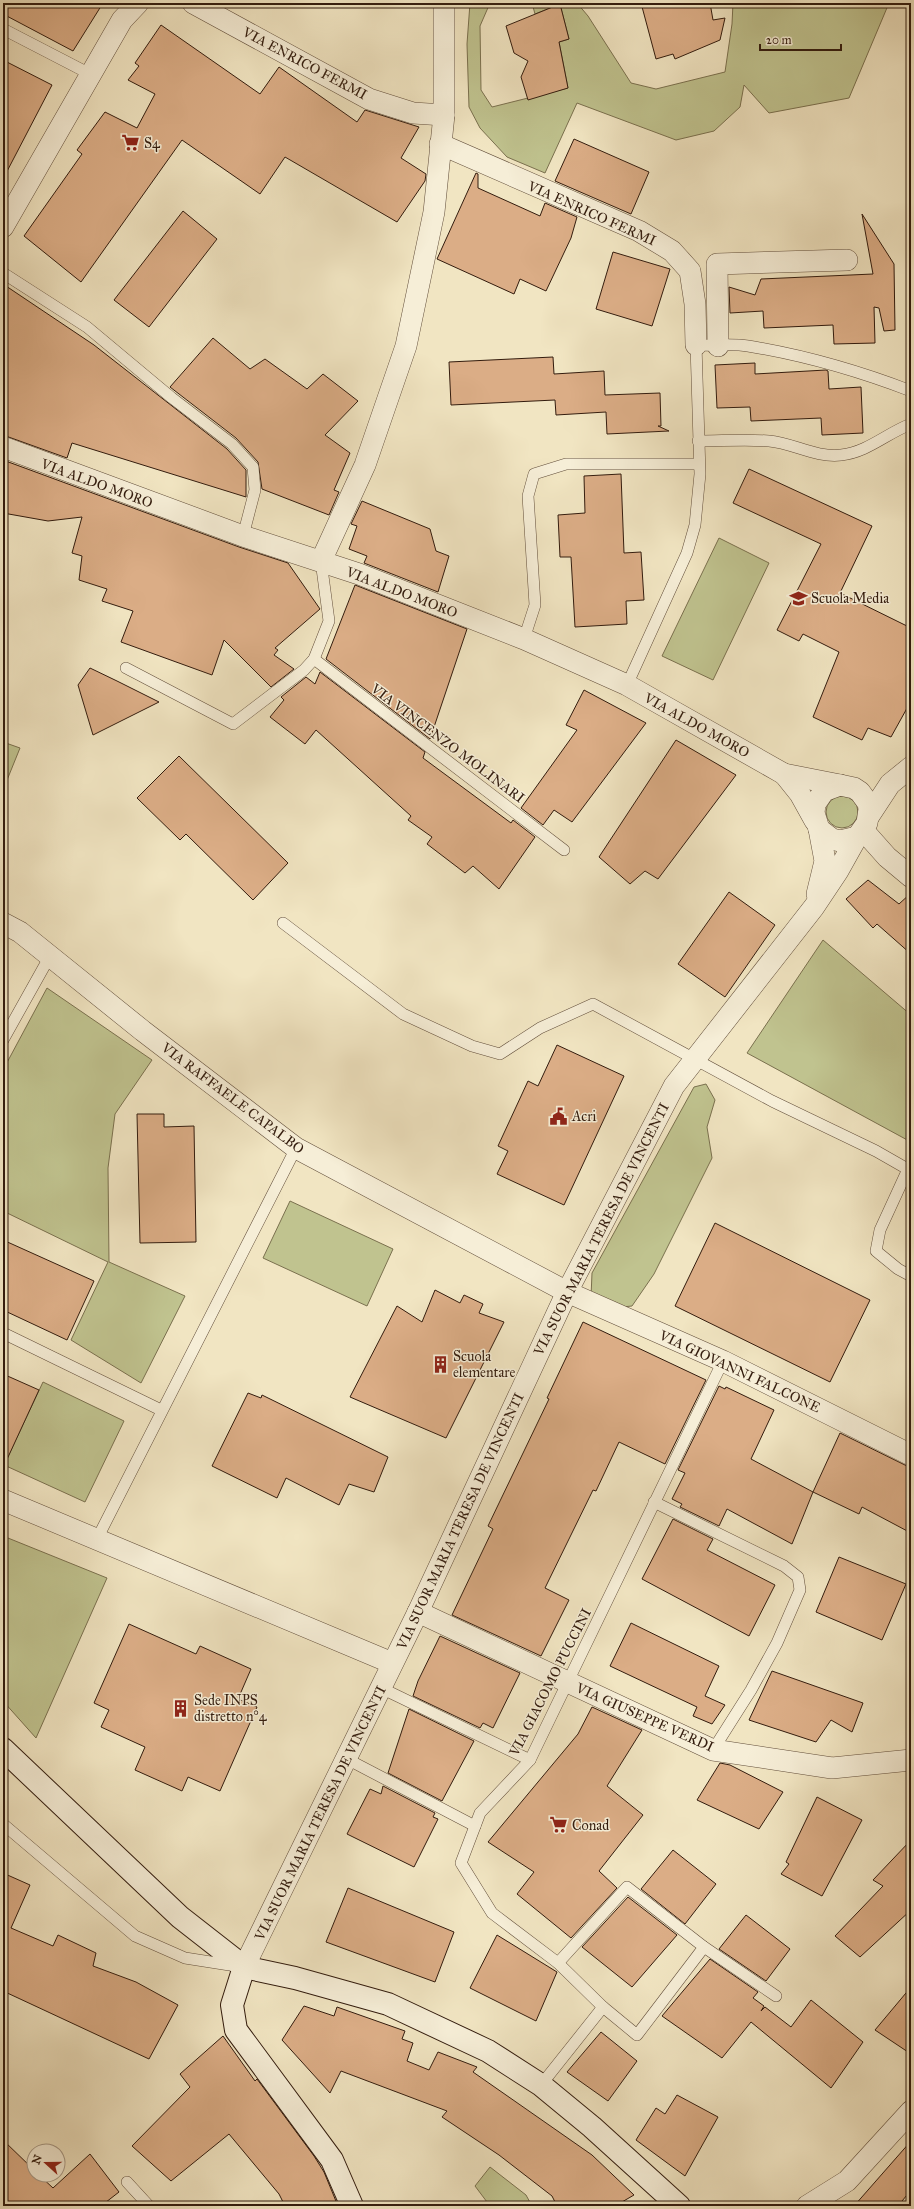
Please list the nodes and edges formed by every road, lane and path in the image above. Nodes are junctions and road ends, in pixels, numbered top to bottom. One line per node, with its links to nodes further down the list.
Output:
1 (138, 3): 5 (street)
2 (193, 3): 6 (street, VIA ENRICO FERMI)
3 (444, 3): 6 (street)
4 (3, 29): 5 (lane)
5 (90, 74): 8 (street)
6 (444, 115): 7 (street)
7 (440, 144): 11 (street, VIA ENRICO FERMI); 19 (street)
8 (3, 227)
9 (847, 260): 12 (street)
10 (3, 273): 18 (lane)
11 (696, 345): 12 (lane); 15 (lane)
12 (718, 346): 13 (lane)
13 (911, 391)
14 (911, 424): 15 (lane)
15 (698, 441): 17 (lane)
16 (3, 447): 18 (street, VIA ALDO MORO)
17 (700, 464): 20 (lane); 23 (lane)
18 (243, 536): 19 (street, VIA ALDO MORO)
19 (320, 561): 20 (street, VIA ALDO MORO); 21 (lane)
20 (524, 639): 23 (street, VIA ALDO MORO)
21 (314, 659): 22 (lane); 30 (lane, VIA VINCENZO MOLINARI)
22 (126, 668)
23 (627, 685): 24 (street, VIA ALDO MORO)
24 (784, 774): 26 (street, VIA ALDO MORO); 28 (street, VIA ALDO MORO)
25 (904, 774): 27 (street); 29 (street, VIA SUOR MARIA TERESA DE VINCENTI)
26 (840, 785): 27 (street); 28 (street)
27 (860, 792): 29 (street)
28 (817, 825): 29 (street); 32 (street, VIA SUOR MARIA TERESA DE VINCENTI)
29 (863, 827): 31 (street); 32 (street, VIA SUOR MARIA TERESA DE VINCENTI)
30 (564, 850)
31 (911, 877)
32 (814, 907): 37 (street, VIA SUOR MARIA TERESA DE VINCENTI)
33 (283, 922): 37 (lane)
34 (3, 923): 35 (street, VIA RAFFAELE CAPALBO)
35 (50, 956): 36 (lane); 38 (street, VIA RAFFAELE CAPALBO)
36 (3, 1040)
37 (695, 1060): 39 (lane); 41 (street, VIA SUOR MARIA TERESA DE VINCENTI)
38 (296, 1148): 41 (street, VIA RAFFAELE CAPALBO); 44 (lane)
39 (910, 1170): 40 (lane)
40 (911, 1276)
41 (567, 1292): 43 (street, VIA GIOVANNI FALCONE); 49 (street, VIA SUOR MARIA TERESA DE VINCENTI)
42 (3, 1333): 44 (lane)
43 (723, 1361): 45 (street, VIA GIOVANNI FALCONE); 47 (lane, VIA GIACOMO PUCCINI)
44 (161, 1410): 48 (lane)
45 (911, 1455)
46 (3, 1500): 48 (street)
47 (654, 1502): 51 (lane, VIA GIACOMO PUCCINI); 53 (lane)
48 (97, 1538): 50 (street)
49 (418, 1612): 50 (street, VIA SUOR MARIA TERESA DE VINCENTI); 51 (street, VIA GIUSEPPE VERDI)
50 (392, 1663): 52 (street, VIA SUOR MARIA TERESA DE VINCENTI)
51 (567, 1682): 53 (street, VIA GIUSEPPE VERDI); 56 (lane, VIA GIACOMO PUCCINI)
52 (381, 1688): 55 (street, VIA SUOR MARIA TERESA DE VINCENTI); 56 (lane)
53 (713, 1750): 57 (street, VIA GIUSEPPE VERDI)
54 (4, 1752): 62 (main road)
55 (345, 1758): 59 (lane); 62 (street, VIA SUOR MARIA TERESA DE VINCENTI)
56 (530, 1760): 59 (lane, VIA GIACOMO PUCCINI)
57 (911, 1760)
58 (3, 1824): 62 (lane)
59 (475, 1826): 61 (lane, VIA GIACOMO PUCCINI)
60 (704, 1947): 61 (lane); 63 (lane); 64 (lane, VIA GIACOMO PUCCINI)
61 (558, 1963): 64 (lane, VIA GIACOMO PUCCINI)
62 (244, 1967): 65 (main road); 69 (main road)
63 (776, 1996)
64 (603, 2007): 65 (lane)
65 (541, 2085): 70 (main road)
66 (911, 2111): 71 (street)
67 (127, 2182): 68 (lane)
68 (149, 2206)
69 (352, 2206)
70 (679, 2206)
71 (807, 2206)

